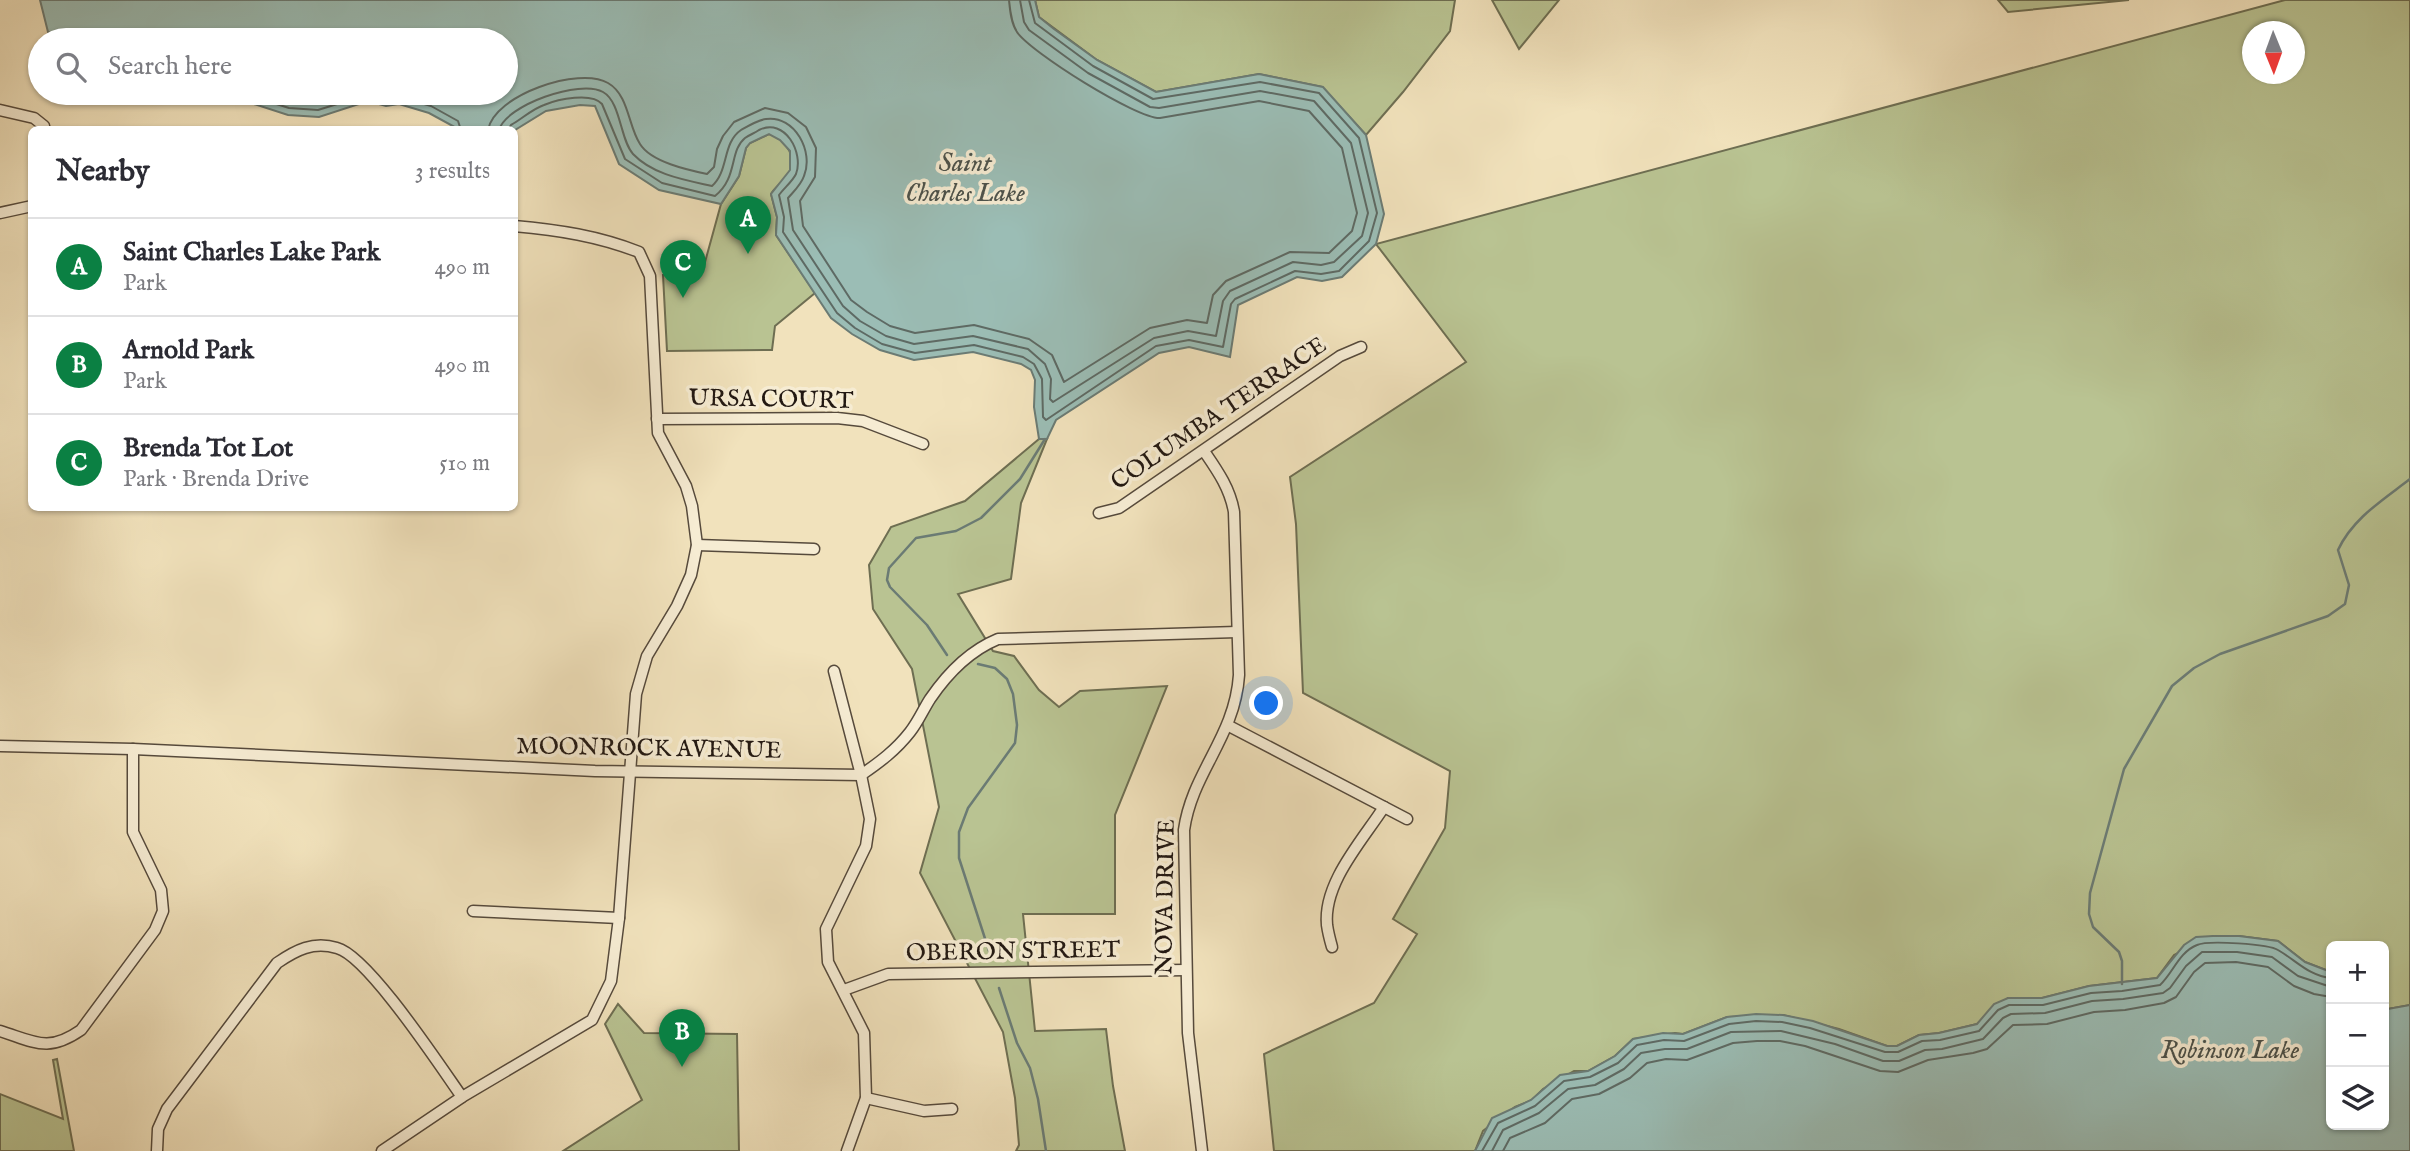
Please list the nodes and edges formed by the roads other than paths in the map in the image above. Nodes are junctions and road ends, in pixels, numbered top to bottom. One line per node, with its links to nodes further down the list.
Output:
1 (0, 110): 2 (street)
2 (44, 126)
3 (28, 207): 4 (street)
4 (0, 213)
5 (518, 226): 7 (street)
6 (1362, 347): 9 (street, COLUMBA TERRACE)
7 (657, 419): 8 (street, URSA COURT); 11 (street)
8 (923, 443)
9 (1204, 451): 10 (street, COLUMBA TERRACE); 13 (street, NOVA DRIVE)
10 (1099, 513)
11 (697, 545): 12 (street); 18 (street)
12 (814, 549)
13 (1237, 632): 15 (street, NOVA DRIVE); 19 (street)
14 (834, 671): 19 (street)
15 (1229, 726): 20 (street); 25 (street, NOVA DRIVE)
16 (0, 746): 17 (street, MOONROCK AVENUE)
17 (134, 749): 18 (street, MOONROCK AVENUE); 27 (street)
18 (630, 771): 19 (street, MOONROCK AVENUE); 23 (street)
19 (862, 775): 26 (street)
20 (1384, 807): 21 (street); 24 (street)
21 (1407, 820)
22 (473, 911): 23 (street)
23 (619, 918): 28 (street)
24 (1332, 947)
25 (1186, 970): 26 (street, OBERON STREET); 34 (street, NOVA DRIVE)
26 (844, 990): 29 (street)
27 (0, 1031)
28 (462, 1097): 31 (street); 32 (street)
29 (866, 1098): 30 (street); 33 (street)
30 (952, 1109)
31 (157, 1151)
32 (382, 1151)
33 (847, 1151)
34 (1202, 1151)

